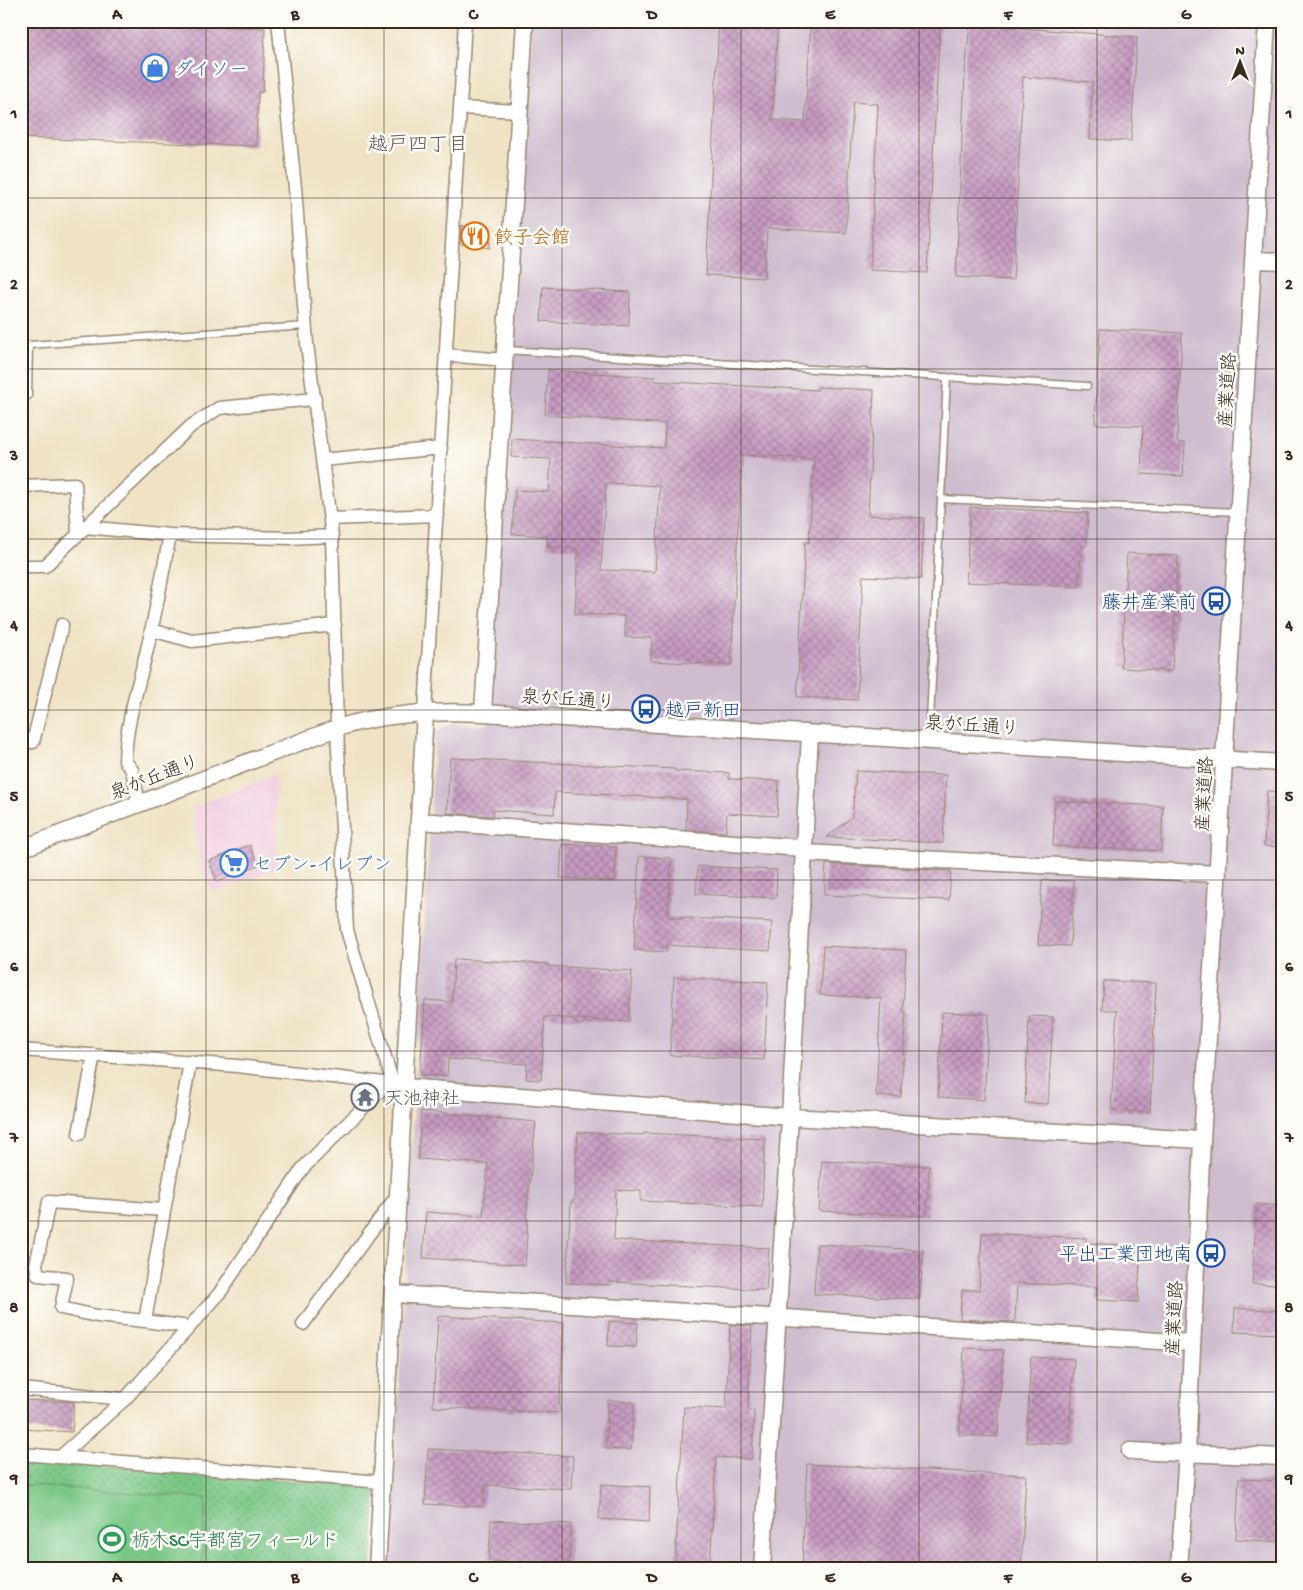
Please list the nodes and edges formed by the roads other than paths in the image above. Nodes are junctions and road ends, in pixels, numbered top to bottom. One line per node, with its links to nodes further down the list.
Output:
1 (278, 21): 9 (street)
2 (465, 21): 5 (street)
3 (525, 21): 6 (street)
4 (1267, 21): 7 (street, 産業道路)
5 (460, 108): 6 (street); 11 (street)
6 (520, 111): 10 (street)
7 (1254, 260): 8 (street); 20 (street, 産業道路)
8 (1282, 261)
9 (306, 326): 14 (lane); 15 (street)
10 (505, 355): 11 (street); 12 (lane); 31 (street)
11 (446, 356): 16 (street)
12 (947, 377): 13 (lane); 19 (lane)
13 (1086, 386)
14 (21, 395)
15 (315, 399): 17 (street); 23 (street)
16 (440, 448): 17 (street); 21 (street)
17 (323, 460): 22 (street)
18 (21, 486): 23 (street)
19 (941, 499): 20 (lane); 35 (lane)
20 (1239, 512): 36 (street, 産業道路)
21 (437, 515): 22 (street); 30 (street)
22 (330, 519): 25 (street)
23 (82, 531): 24 (street); 26 (street)
24 (170, 536): 25 (street); 29 (street)
25 (332, 536): 28 (street)
26 (21, 566)
27 (62, 625): 34 (street)
28 (335, 625): 29 (street); 32 (street)
29 (151, 630): 38 (street)
30 (425, 712): 31 (street, 泉が丘通り); 32 (street, 泉が丘通り); 39 (street)
31 (483, 713): 33 (street, 泉が丘通り)
32 (337, 728): 38 (street, 泉が丘通り); 46 (street)
33 (810, 734): 35 (street, 泉が丘通り); 41 (street)
34 (21, 740)
35 (929, 741): 36 (street, 泉が丘通り)
36 (1225, 759): 37 (street, 泉が丘通り); 42 (street, 産業道路)
37 (1282, 762)
38 (139, 803): 40 (street, 泉が丘通り)
39 (419, 821): 41 (street); 46 (street)
40 (21, 849)
41 (804, 851): 42 (street); 47 (street)
42 (1218, 874): 49 (street, 産業道路)
43 (21, 1050): 44 (street)
44 (94, 1056): 45 (street); 48 (street)
45 (190, 1062): 46 (street); 51 (street)
46 (395, 1085): 47 (street); 50 (street); 56 (street)
47 (790, 1117): 49 (street); 53 (street)
48 (79, 1134)
49 (1202, 1140): 57 (street, 産業道路)
50 (399, 1193): 52 (street); 55 (street)
51 (164, 1210): 54 (street); 54 (street)
52 (393, 1294): 53 (street); 65 (street)
53 (777, 1318): 57 (street); 67 (street)
54 (145, 1321): 56 (street)
55 (303, 1324)
56 (189, 1328): 59 (street)
57 (1192, 1343): 61 (street, 産業道路)
58 (21, 1389): 59 (street)
59 (126, 1399): 63 (street)
60 (1130, 1451): 61 (street)
61 (1187, 1453): 64 (street); 68 (street, 産業道路)
62 (21, 1454): 63 (street)
63 (60, 1457): 65 (street)
64 (1282, 1457)
65 (382, 1482): 66 (street)
66 (377, 1569)
67 (762, 1569)
68 (1179, 1569)

